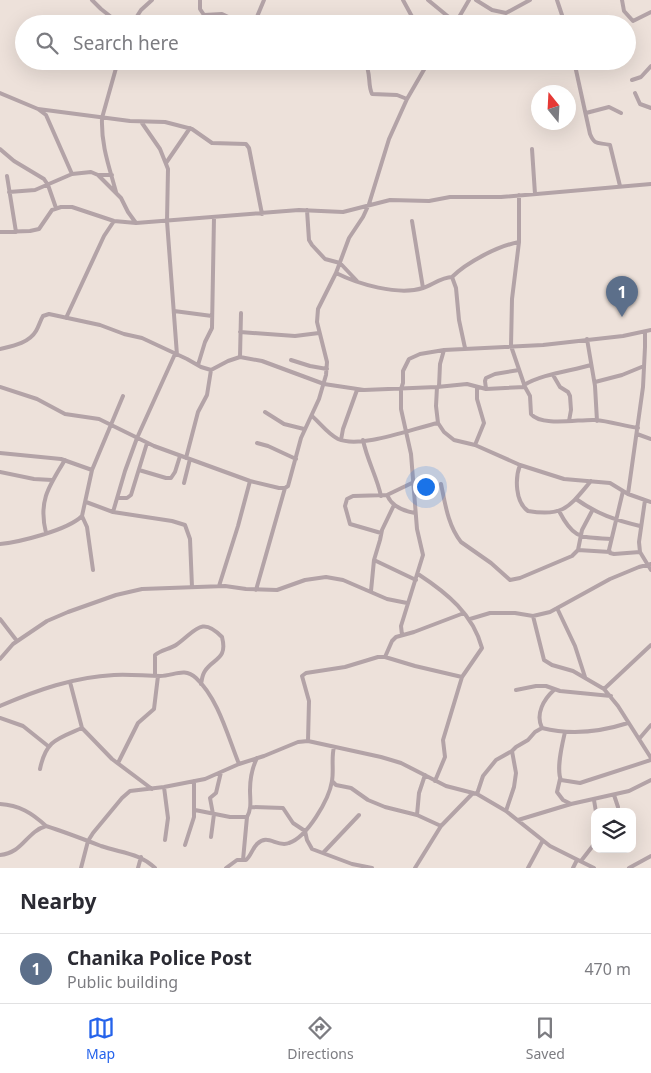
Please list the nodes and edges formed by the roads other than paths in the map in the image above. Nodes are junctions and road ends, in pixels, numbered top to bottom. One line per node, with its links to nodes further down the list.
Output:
1 (92, 0): 13 (street)
2 (152, 0): 14 (street)
3 (200, 0): 16 (street)
4 (264, 0): 18 (street)
5 (403, 0): 19 (street)
6 (428, 0): 20 (street)
7 (469, 0): 21 (street)
8 (476, 0): 9 (street)
9 (530, 0)
10 (557, 0): 22 (street)
11 (622, 0): 23 (street)
12 (651, 12): 24 (street)
13 (108, 15)
14 (138, 15)
15 (204, 15): 17 (street)
16 (204, 15)
17 (224, 15)
18 (258, 15)
19 (411, 15)
20 (446, 15)
21 (460, 15)
22 (561, 15)
23 (628, 15)
24 (636, 20)
25 (651, 66): 30 (street)
26 (115, 70): 38 (street)
27 (368, 70): 33 (street)
28 (424, 70): 33 (street)
29 (576, 70): 36 (street)
30 (632, 80)
31 (0, 93): 35 (street)
32 (635, 94): 34 (street)
33 (408, 99): 55 (street)
34 (651, 108)
35 (38, 110): 38 (street); 44 (street)
36 (586, 113): 37 (street); 50 (street)
37 (621, 113)
38 (102, 118): 39 (street); 46 (street)
39 (142, 122): 40 (street); 43 (street)
40 (190, 128): 43 (street); 58 (street)
41 (532, 148): 53 (street)
42 (0, 149): 49 (street)
43 (166, 163): 61 (street)
44 (72, 174): 45 (street); 49 (street)
45 (98, 175): 46 (street); 52 (street)
46 (112, 175): 52 (street)
47 (7, 176): 51 (street)
48 (651, 184): 50 (street)
49 (48, 185): 51 (street); 56 (street)
50 (620, 186): 53 (street)
51 (9, 192): 65 (street)
52 (116, 193): 63 (street)
53 (535, 194): 54 (street)
54 (519, 195): 55 (street); 66 (street)
55 (369, 204): 57 (street); 67 (street)
56 (56, 208): 60 (street); 65 (street)
57 (307, 210): 58 (street); 67 (street)
58 (262, 214): 59 (street)
59 (214, 217): 61 (street); 74 (street)
60 (114, 221): 63 (street); 75 (street)
61 (167, 221): 63 (street); 72 (street)
62 (412, 221): 71 (street)
63 (136, 223)
64 (0, 232): 65 (street)
65 (16, 232)
66 (518, 242): 69 (street); 81 (street)
67 (340, 263): 68 (street); 70 (street)
68 (336, 273): 70 (street); 79 (street)
69 (452, 277): 71 (street); 83 (street)
70 (359, 282): 71 (street)
71 (422, 288)
72 (174, 311): 74 (street); 85 (street)
73 (241, 313): 77 (street)
74 (212, 316): 88 (street)
75 (66, 318): 82 (street); 85 (street)
76 (651, 330): 78 (street)
77 (240, 332): 79 (street); 86 (street)
78 (645, 332): 80 (street); 90 (street)
79 (319, 333): 91 (street)
80 (587, 339): 81 (street); 89 (street)
81 (511, 346): 83 (street); 93 (street)
82 (0, 348)
83 (465, 348): 84 (street)
84 (444, 350): 99 (street); 101 (street)
85 (176, 354): 88 (street); 115 (street)
86 (240, 357): 92 (street); 96 (street)
87 (291, 360): 91 (street)
88 (198, 365): 92 (street)
89 (591, 365): 94 (street); 95 (street)
90 (644, 366): 95 (street); 111 (street)
91 (327, 369): 96 (street)
92 (211, 370): 124 (street)
93 (519, 370): 97 (street); 102 (street)
94 (553, 375): 97 (street); 108 (street)
95 (595, 382): 107 (street)
96 (324, 384): 103 (street); 106 (street)
97 (525, 386): 102 (street); 108 (street)
98 (0, 387): 110 (street)
99 (438, 387): 100 (street); 101 (street); 109 (street)
100 (477, 388): 102 (street); 121 (street)
101 (401, 389): 103 (street); 113 (street)
102 (486, 389)
103 (357, 390): 117 (street)
104 (123, 396): 110 (street)
105 (265, 412): 112 (street)
106 (312, 416): 112 (street); 117 (street)
107 (597, 420): 108 (street); 111 (street)
108 (569, 421)
109 (438, 423): 113 (street); 121 (street)
110 (111, 425): 115 (street); 128 (street)
111 (638, 428): 114 (street)
112 (304, 429): 125 (street)
113 (407, 432): 118 (street); 134 (street)
114 (637, 434): 116 (street); 139 (street)
115 (137, 438): 119 (street); 142 (street)
116 (651, 439)
117 (341, 440): 118 (street)
118 (363, 440): 141 (street)
119 (147, 443): 123 (street); 129 (street)
120 (257, 443): 125 (street)
121 (475, 445): 127 (street)
122 (0, 453): 126 (street)
123 (180, 456): 124 (street); 129 (street)
124 (188, 459): 132 (street); 135 (street)
125 (296, 459): 137 (street)
126 (66, 460): 128 (street); 131 (street)
127 (520, 465): 133 (street); 148 (street)
128 (92, 470): 145 (street)
129 (139, 470): 142 (street)
130 (0, 472): 131 (street)
131 (52, 480): 155 (street)
132 (250, 480): 137 (street); 169 (street)
133 (591, 481): 138 (street); 143 (street)
134 (414, 482): 140 (street); 151 (street)
135 (184, 483)
136 (441, 484): 160 (street)
137 (284, 488): 171 (street)
138 (623, 491): 139 (street); 153 (street)
139 (628, 494): 144 (street)
140 (387, 495): 141 (street); 147 (street)
141 (381, 496): 156 (street)
142 (117, 498): 150 (street)
143 (576, 499): 148 (street); 149 (street)
144 (645, 500): 146 (street); 154 (street)
145 (86, 502): 150 (street); 152 (street)
146 (651, 502)
147 (394, 504): 151 (street); 156 (street)
148 (560, 511): 157 (street)
149 (592, 511): 153 (street); 157 (street)
150 (113, 512): 170 (street)
151 (415, 513): 167 (street)
152 (82, 516): 155 (street); 165 (street)
153 (615, 520): 154 (street); 158 (street)
154 (640, 526): 162 (street)
155 (46, 533): 159 (street)
156 (381, 533): 163 (street)
157 (581, 537): 158 (street); 160 (street)
158 (611, 539): 161 (street)
159 (0, 544)
160 (578, 550): 161 (street)
161 (610, 552): 162 (street)
162 (640, 552): 164 (street)
163 (374, 560): 168 (street); 172 (street)
164 (649, 565): 166 (street); 174 (street)
165 (93, 570)
166 (651, 570)
167 (418, 574): 168 (street); 175 (street)
168 (416, 580): 173 (street)
169 (219, 586): 170 (street); 171 (street)
170 (192, 587): 180 (street)
171 (256, 590): 172 (street)
172 (371, 592): 173 (street)
173 (407, 603): 179 (street)
174 (557, 608): 176 (street); 186 (street)
175 (464, 613): 178 (street); 179 (street)
176 (533, 616): 178 (street); 186 (street)
177 (0, 619): 180 (street)
178 (470, 619): 185 (street)
179 (402, 635): 182 (street)
180 (16, 641): 183 (street)
181 (651, 645): 189 (street)
182 (385, 657): 185 (street); 201 (street)
183 (0, 659)
184 (156, 676): 187 (street); 188 (street); 188 (street); 207 (street)
185 (462, 677): 215 (street)
186 (585, 677): 189 (street)
187 (70, 682): 193 (street); 197 (street)
188 (201, 684): 208 (street)
189 (604, 689): 192 (street)
190 (516, 690): 191 (street)
191 (554, 690): 192 (street); 198 (street)
192 (611, 696): 195 (street)
193 (0, 706)
194 (0, 718): 202 (street)
195 (628, 723): 199 (street); 200 (street)
196 (651, 725): 200 (street)
197 (82, 728): 202 (street); 207 (street)
198 (542, 728): 199 (street); 204 (street)
199 (565, 732): 212 (street)
200 (639, 739): 206 (street)
201 (308, 741): 203 (street); 205 (street)
202 (48, 746): 209 (street)
203 (334, 747): 211 (street); 214 (street)
204 (512, 751): 219 (street); 228 (street)
205 (257, 758): 208 (street); 224 (street)
206 (651, 759): 212 (street)
207 (118, 764): 218 (street)
208 (239, 764): 210 (street)
209 (40, 769)
210 (221, 772): 216 (street); 229 (street)
211 (425, 775): 215 (street); 230 (street)
212 (560, 779): 223 (street)
213 (651, 780): 220 (street)
214 (332, 781): 230 (street); 236 (street)
215 (435, 781): 219 (street)
216 (194, 782): 217 (street); 227 (street)
217 (164, 788): 218 (street); 238 (street)
218 (152, 789): 239 (street)
219 (475, 794): 228 (street); 235 (street)
220 (614, 795): 221 (street); 226 (street)
221 (594, 800): 223 (street); 225 (street)
222 (0, 804): 234 (street)
223 (572, 804): 233 (street)
224 (251, 807): 232 (street); 236 (street)
225 (595, 808)
226 (618, 808)
227 (195, 810): 229 (street); 241 (street)
228 (506, 811): 233 (street)
229 (213, 814): 232 (street); 237 (street)
230 (417, 814): 235 (street)
231 (360, 815): 243 (street)
232 (247, 817): 247 (street)
233 (518, 820): 240 (street)
234 (46, 826): 239 (street); 244 (street)
235 (441, 826): 254 (street)
236 (305, 831): 243 (street); 247 (street)
237 (211, 837)
238 (165, 840)
239 (88, 841): 246 (street); 249 (street)
240 (542, 842): 248 (street); 255 (street)
241 (185, 845)
242 (591, 846): 248 (street)
243 (323, 853): 253 (street)
244 (0, 855)
245 (651, 856): 258 (street)
246 (141, 857): 250 (street); 251 (street)
247 (243, 860): 252 (street)
248 (579, 860): 256 (street); 257 (street)
249 (81, 868)
250 (138, 868)
251 (155, 868)
252 (226, 868)
253 (372, 868)
254 (415, 868)
255 (528, 868)
256 (573, 868)
257 (594, 868)
258 (629, 868)

